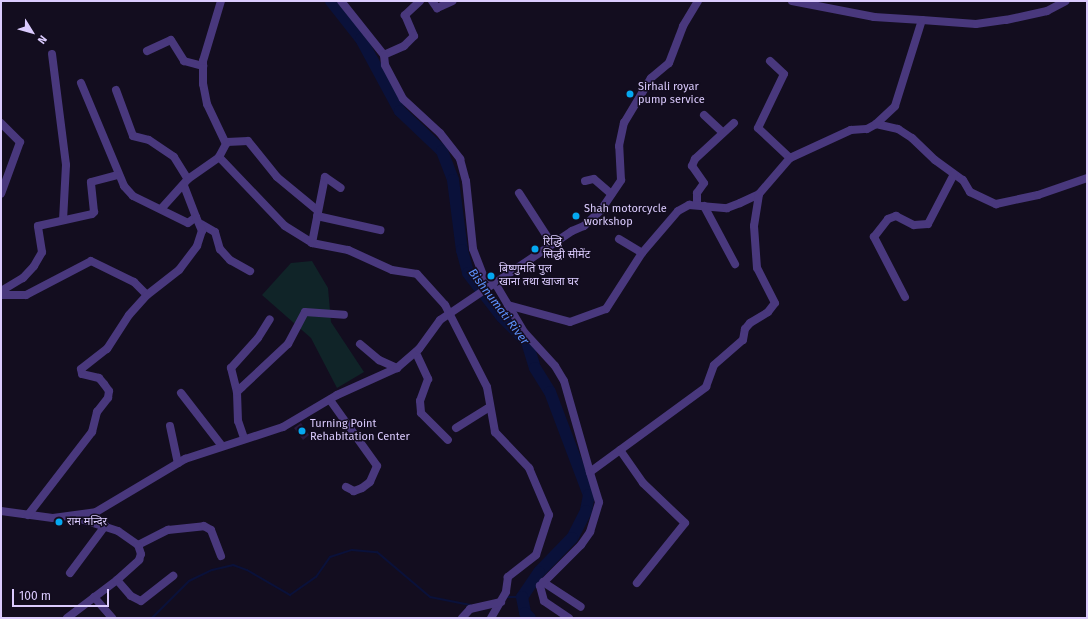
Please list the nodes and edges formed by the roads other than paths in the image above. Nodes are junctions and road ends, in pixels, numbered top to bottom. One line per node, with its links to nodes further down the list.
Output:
1 (221, 1): 14 (street)
2 (341, 1): 12 (street)
3 (420, 1): 12 (street)
4 (432, 1): 5 (street)
5 (453, 1)
6 (698, 1): 33 (street)
7 (792, 1): 9 (street)
8 (1066, 1): 9 (street)
9 (922, 20): 20 (street)
10 (147, 51): 14 (street)
11 (52, 54): 38 (street)
12 (384, 55): 47 (street)
13 (770, 61): 24 (street)
14 (203, 66): 22 (street)
15 (81, 83): 26 (street)
16 (116, 90): 29 (street)
17 (704, 115): 21 (street)
18 (1, 123): 32 (street)
19 (734, 123): 21 (street)
20 (876, 124): 24 (street); 25 (street)
21 (723, 133): 35 (street)
22 (226, 142): 23 (street); 37 (street)
23 (219, 157): 29 (street); 42 (street)
24 (790, 158): 34 (street)
25 (954, 174): 27 (street); 51 (street)
26 (117, 175): 36 (street); 38 (street)
27 (1087, 178)
28 (585, 181): 33 (street)
29 (186, 182): 36 (street); 39 (street)
30 (341, 188): 37 (street)
31 (519, 193): 43 (street)
32 (1, 194)
33 (611, 194): 43 (street)
34 (759, 194): 35 (street); 68 (street)
35 (700, 206): 44 (street); 45 (street)
36 (161, 209): 39 (street)
37 (317, 213): 40 (street); 42 (street)
38 (64, 220): 48 (street)
39 (199, 221): 46 (street); 50 (street)
40 (380, 230)
41 (619, 239): 44 (street)
42 (312, 243): 53 (street)
43 (552, 244): 47 (street)
44 (642, 253): 52 (street)
45 (735, 264)
46 (250, 271)
47 (492, 285): 52 (street); 53 (street)
48 (1, 291)
49 (1, 295): 50 (street)
50 (147, 295): 73 (street)
51 (905, 298)
52 (508, 305): 70 (street)
53 (449, 313): 57 (street); 62 (street)
54 (344, 315): 59 (street)
55 (270, 319): 59 (street)
56 (360, 344): 58 (street)
57 (416, 353): 58 (street); 66 (street)
58 (397, 368): 61 (street)
59 (237, 392): 65 (street)
60 (181, 393): 67 (street)
61 (330, 400): 65 (street); 71 (street)
62 (489, 407): 64 (street); 84 (street)
63 (170, 426): 69 (street)
64 (456, 428)
65 (244, 438): 67 (street)
66 (448, 440)
67 (222, 446): 69 (street)
68 (620, 450): 70 (street); 82 (street)
69 (178, 464): 74 (street)
70 (590, 472): 81 (street)
71 (346, 487)
72 (1, 511): 73 (street)
73 (28, 515): 74 (street)
74 (73, 516): 75 (street)
75 (106, 526): 76 (street); 78 (street)
76 (138, 545): 77 (street); 80 (street)
77 (222, 556)
78 (70, 573)
79 (173, 576): 80 (street)
80 (117, 580): 83 (street)
81 (543, 582): 85 (street); 90 (street)
82 (637, 583)
83 (94, 598): 86 (street); 87 (street)
84 (501, 602): 88 (street); 89 (street)
85 (581, 607)
86 (67, 618)
87 (112, 618)
88 (462, 618)
89 (491, 618)
90 (569, 618)

